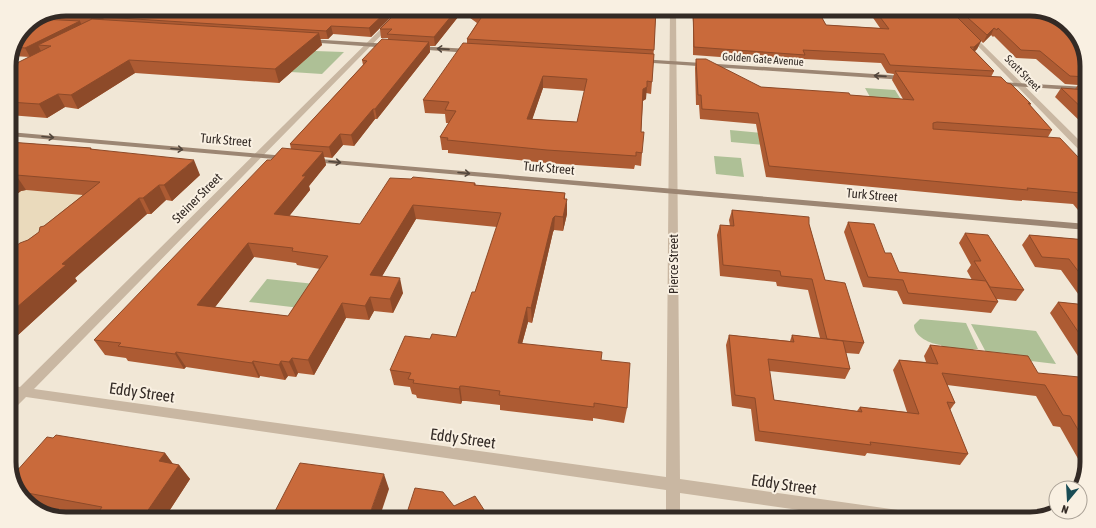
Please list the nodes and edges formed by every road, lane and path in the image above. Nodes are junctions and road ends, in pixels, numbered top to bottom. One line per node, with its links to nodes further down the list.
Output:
1 (397, 16): 5 (street, Steiner Street)
2 (673, 16): 10 (street, Pierce Street)
3 (966, 32): 13 (street, Scott Street)
4 (301, 40): 5 (main road)
5 (369, 44): 6 (main road); 18 (street, Steiner Street)
6 (401, 46)
7 (409, 47): 8 (main road, one-way to 7)
8 (479, 51)
9 (634, 61): 10 (main road, Golden Gate Avenue)
10 (674, 64): 11 (main road, Golden Gate Avenue, one-way to 10); 19 (street, Pierce Street)
11 (912, 78)
12 (991, 83): 13 (main road)
13 (1019, 85): 14 (main road); 17 (street, Scott Street)
14 (1080, 89)
15 (16, 135): 18 (main road, Turk Street, one-way to 18)
16 (1065, 146): 17 (street)
17 (1080, 147)
18 (258, 155): 19 (main road, Turk Street, one-way to 19); 22 (street, Steiner Street)
19 (673, 191): 20 (main road, Turk Street); 24 (street, Pierce Street)
20 (1080, 226)
21 (16, 391): 22 (street, Eddy Street)
22 (23, 392): 23 (street, Steiner Street); 24 (street, Eddy Street)
23 (16, 399)
24 (674, 485): 25 (street, Pierce Street); 26 (street, Eddy Street)
25 (673, 512)
26 (863, 512)

